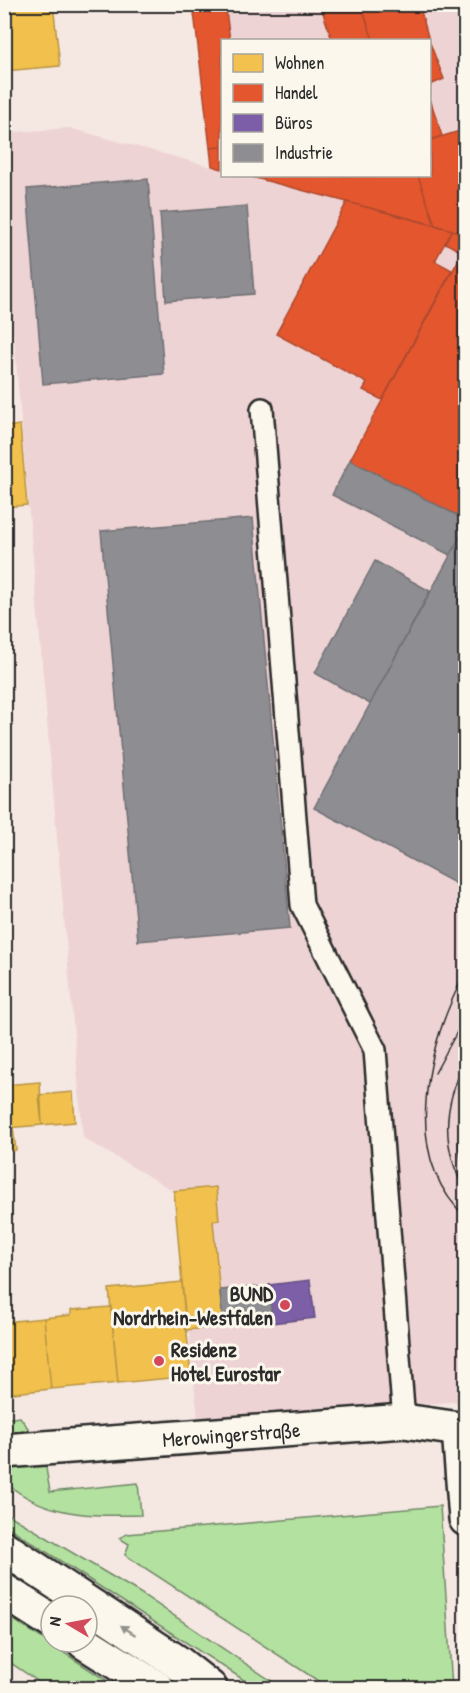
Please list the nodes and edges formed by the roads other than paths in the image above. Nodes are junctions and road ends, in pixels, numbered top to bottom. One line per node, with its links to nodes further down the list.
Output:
1 (262, 409): 2 (lane)
2 (404, 1421): 3 (street, Merowingerstraße); 4 (street, Merowingerstraße)
3 (462, 1430): 5 (street, Merowingerstraße)
4 (4, 1451)
5 (465, 1519)
6 (4, 1548): 11 (street, one-way to 6)
7 (4, 1592): 8 (street)
8 (39, 1614)
9 (99, 1652): 10 (street)
10 (158, 1689)
11 (210, 1689)

